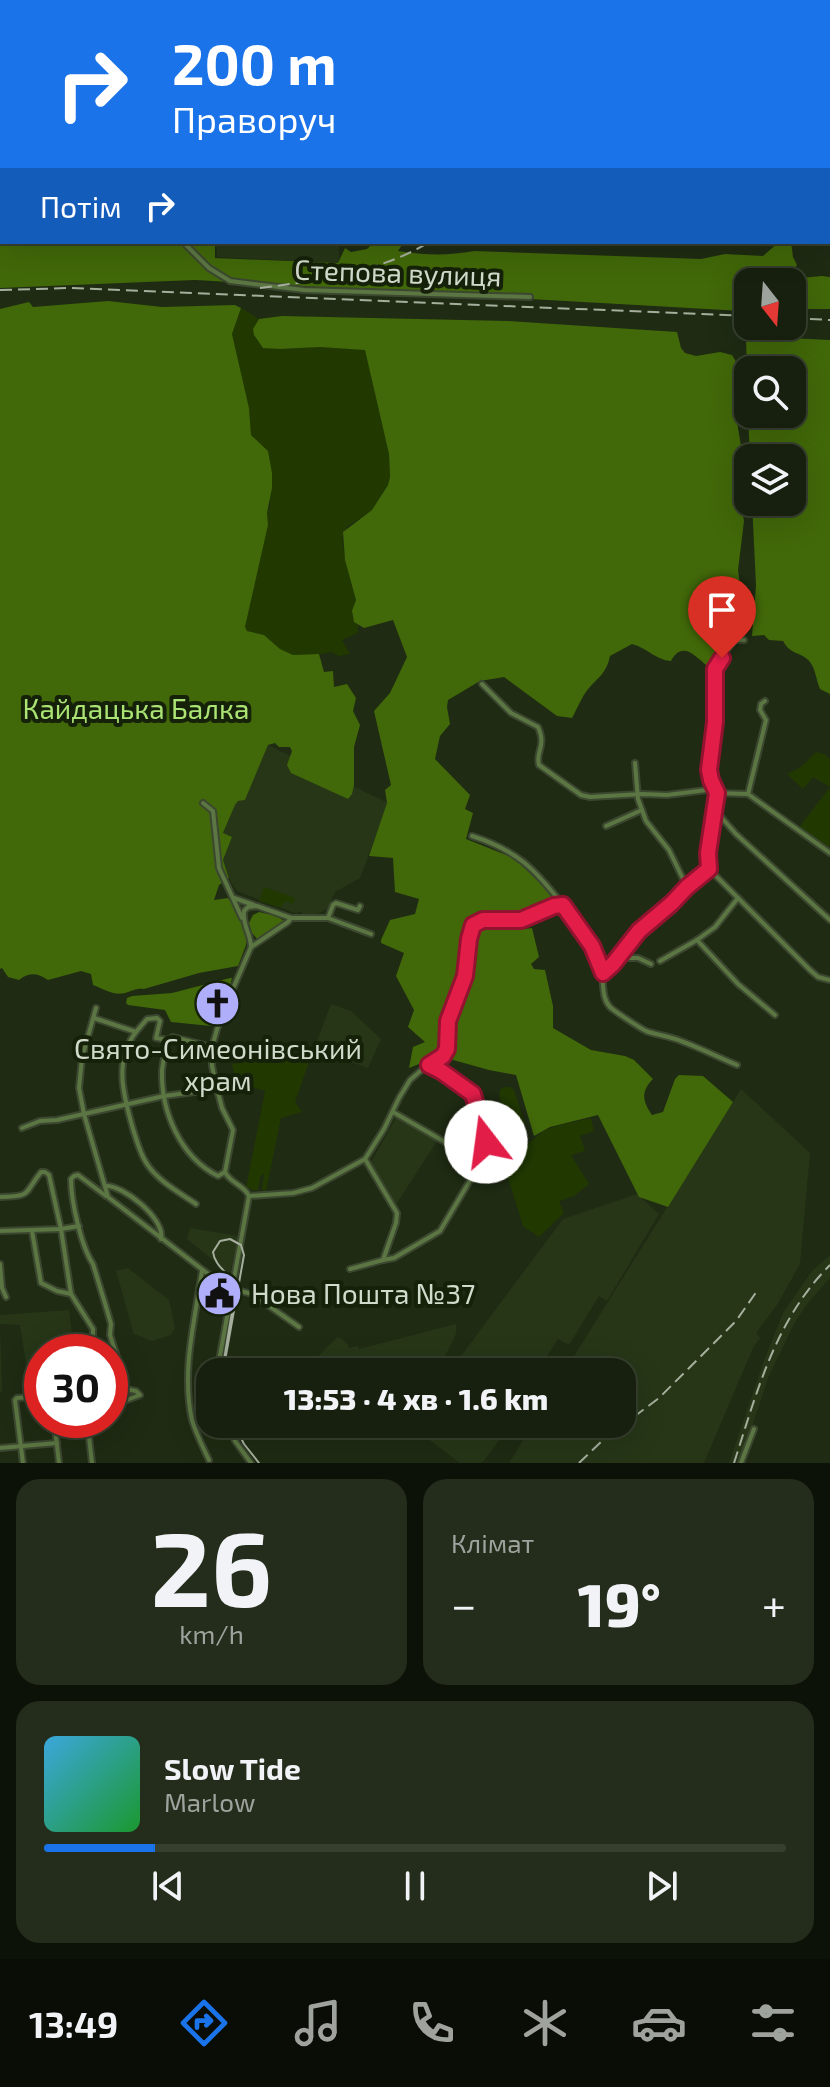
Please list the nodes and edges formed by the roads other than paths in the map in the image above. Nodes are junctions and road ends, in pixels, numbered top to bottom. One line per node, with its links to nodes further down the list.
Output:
1 (185, 244): 2 (street, Степова вулиця)
2 (530, 297)
3 (744, 640): 7 (street)
4 (482, 684): 9 (street)
5 (765, 701): 8 (street)
6 (635, 763): 9 (street)
7 (715, 791): 8 (street); 9 (street); 11 (street)
8 (748, 794): 15 (street)
9 (638, 795): 12 (street)
10 (203, 803): 18 (street)
11 (714, 809): 16 (street); 25 (street)
12 (642, 810): 13 (street); 17 (street)
13 (606, 826)
14 (472, 836): 20 (street)
15 (829, 850)
16 (709, 869): 17 (street); 19 (street)
17 (687, 887): 30 (street)
18 (234, 898): 21 (street); 26 (street)
19 (738, 898): 28 (street); 35 (street)
20 (563, 905): 34 (street); 42 (street)
21 (257, 906): 23 (street); 26 (street)
22 (360, 906): 24 (street)
23 (291, 918): 24 (street); 29 (street)
24 (328, 918): 27 (street)
25 (830, 920)
26 (244, 923): 29 (street)
27 (371, 934)
28 (697, 940): 31 (street); 37 (street)
29 (251, 947): 41 (street)
30 (618, 958): 32 (street); 34 (street)
31 (660, 961)
32 (651, 964)
33 (829, 972): 35 (street)
34 (603, 973): 43 (street)
35 (829, 980)
36 (96, 1008): 38 (street)
37 (775, 1015)
38 (94, 1018): 39 (street); 48 (street)
39 (136, 1032): 40 (street); 46 (street)
40 (168, 1040): 41 (street); 45 (street)
41 (212, 1047): 44 (street)
42 (429, 1065): 47 (street); 51 (street)
43 (737, 1065)
44 (217, 1089): 45 (street); 52 (street)
45 (164, 1096): 46 (street); 52 (street)
46 (126, 1104): 48 (street); 57 (street)
47 (393, 1112): 50 (street); 51 (street)
48 (84, 1114): 49 (street); 53 (street)
49 (22, 1128)
50 (365, 1159): 54 (street); 63 (street)
51 (476, 1160): 63 (street)
52 (225, 1172): 54 (street)
53 (105, 1186): 56 (street); 62 (street)
54 (249, 1196): 67 (street)
55 (0, 1197): 59 (street)
56 (108, 1197): 58 (street); 62 (street)
57 (196, 1204)
58 (79, 1226): 59 (street); 72 (street)
59 (61, 1229): 61 (street); 68 (street)
60 (0, 1231): 61 (street)
61 (32, 1231): 68 (street)
62 (161, 1239): 66 (street)
63 (383, 1260): 65 (street)
64 (0, 1264): 69 (street)
65 (350, 1269)
66 (202, 1270): 67 (street); 84 (street)
67 (232, 1289): 70 (street); 73 (street)
68 (71, 1294): 71 (street)
69 (6, 1297)
70 (299, 1327)
71 (93, 1334)
72 (110, 1334)
73 (220, 1358)
74 (128, 1390): 76 (street)
75 (24, 1397): 82 (street)
76 (128, 1400)
77 (754, 1429): 89 (street)
78 (56, 1438): 81 (street)
79 (90, 1438): 87 (street)
80 (234, 1438): 88 (street)
81 (57, 1443): 82 (street); 86 (street)
82 (21, 1446): 83 (street); 85 (street)
83 (0, 1448)
84 (209, 1460)
85 (23, 1463)
86 (59, 1463)
87 (92, 1463)
88 (251, 1463)
89 (741, 1463)

